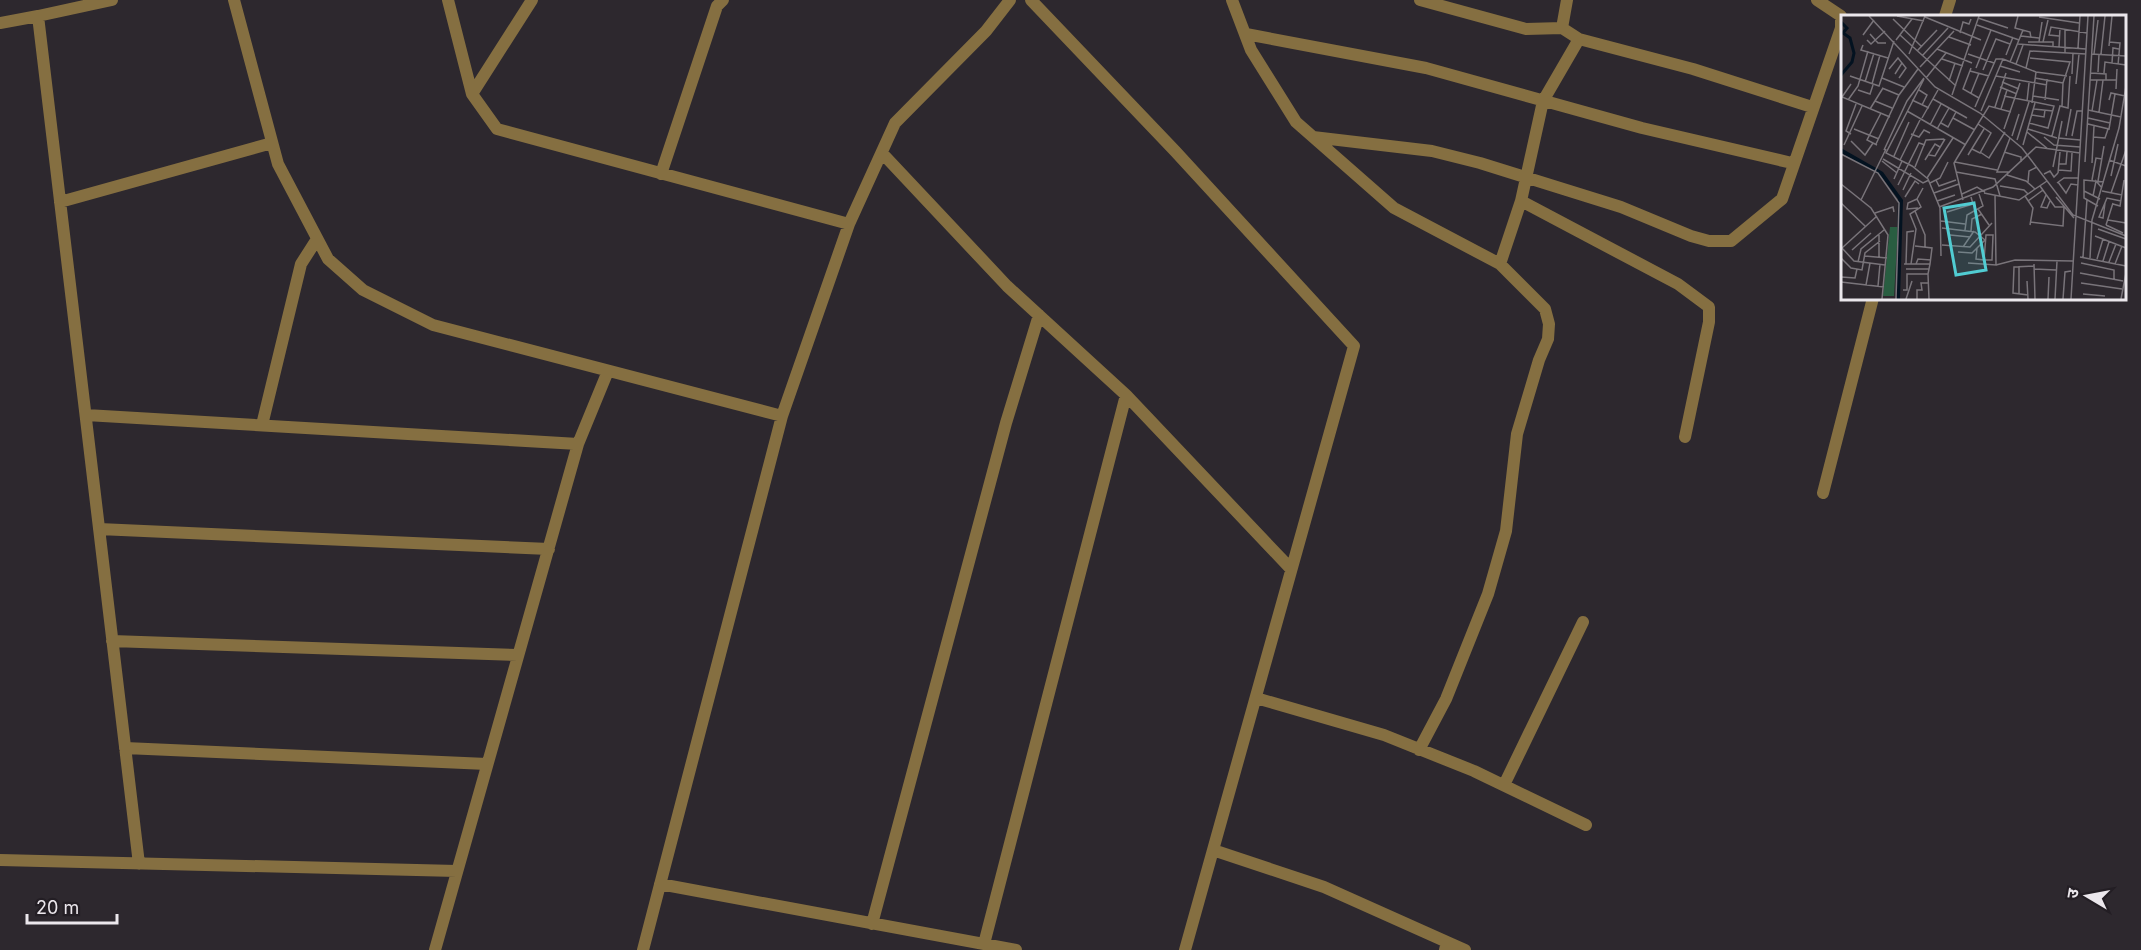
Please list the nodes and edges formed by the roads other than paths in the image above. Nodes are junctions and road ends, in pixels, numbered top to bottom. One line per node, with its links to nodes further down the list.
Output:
1 (112, 0): 14 (street)
2 (234, 0): 25 (street)
3 (448, 0): 21 (street)
4 (532, 0): 21 (street)
5 (723, 0): 28 (street)
6 (1010, 0): 26 (street)
7 (1031, 0): 47 (street)
8 (1232, 0): 19 (street)
9 (1420, 0): 18 (street)
10 (1567, 0): 18 (street)
11 (1817, 0): 15 (street)
12 (1950, 0): 13 (street)
13 (1945, 15)
14 (38, 16): 16 (street); 31 (street)
15 (1841, 18)
16 (0, 23)
17 (1841, 23): 23 (street)
18 (1562, 28): 20 (street)
19 (1246, 34): 22 (street); 24 (street)
20 (1579, 39): 22 (street); 23 (street)
21 (472, 94): 28 (street)
22 (1544, 101): 27 (street); 29 (street)
23 (1812, 107): 27 (street)
24 (1313, 137): 29 (street); 34 (street)
25 (272, 142): 31 (street); 33 (street)
26 (882, 153): 32 (street); 36 (street)
27 (1792, 164): 29 (street)
28 (661, 174): 32 (street)
29 (1527, 177): 30 (street)
30 (1521, 201): 34 (street); 42 (street)
31 (60, 202): 39 (street)
32 (849, 224): 40 (street)
33 (317, 239): 37 (street); 41 (street)
34 (1500, 264): 53 (street)
35 (1872, 300): 44 (street)
36 (1039, 315): 38 (street); 62 (street)
37 (608, 370): 40 (street); 43 (street)
38 (1126, 395): 47 (street); 63 (street)
39 (86, 416): 41 (street); 45 (street)
40 (782, 416): 61 (street)
41 (262, 425): 43 (street)
42 (1685, 437)
43 (578, 444): 46 (street)
44 (1823, 493)
45 (99, 529): 46 (street); 49 (street)
46 (549, 549): 50 (street)
47 (1291, 569): 51 (street)
48 (1583, 622): 55 (street)
49 (112, 641): 50 (street); 52 (street)
50 (518, 656): 54 (street)
51 (1256, 698): 53 (street); 57 (street)
52 (125, 748): 54 (street); 59 (street)
53 (1419, 750): 55 (street)
54 (487, 765): 60 (street)
55 (1504, 785): 56 (street)
56 (1586, 825)
57 (1213, 850): 64 (street); 68 (street)
58 (0, 860): 59 (street)
59 (139, 864): 60 (street)
60 (457, 871): 65 (street)
61 (660, 884): 62 (street); 66 (street)
62 (872, 924): 63 (street)
63 (984, 944): 67 (street)
64 (1446, 946): 69 (street)
65 (435, 950)
66 (643, 950)
67 (1016, 950)
68 (1185, 950)
69 (1465, 950)

